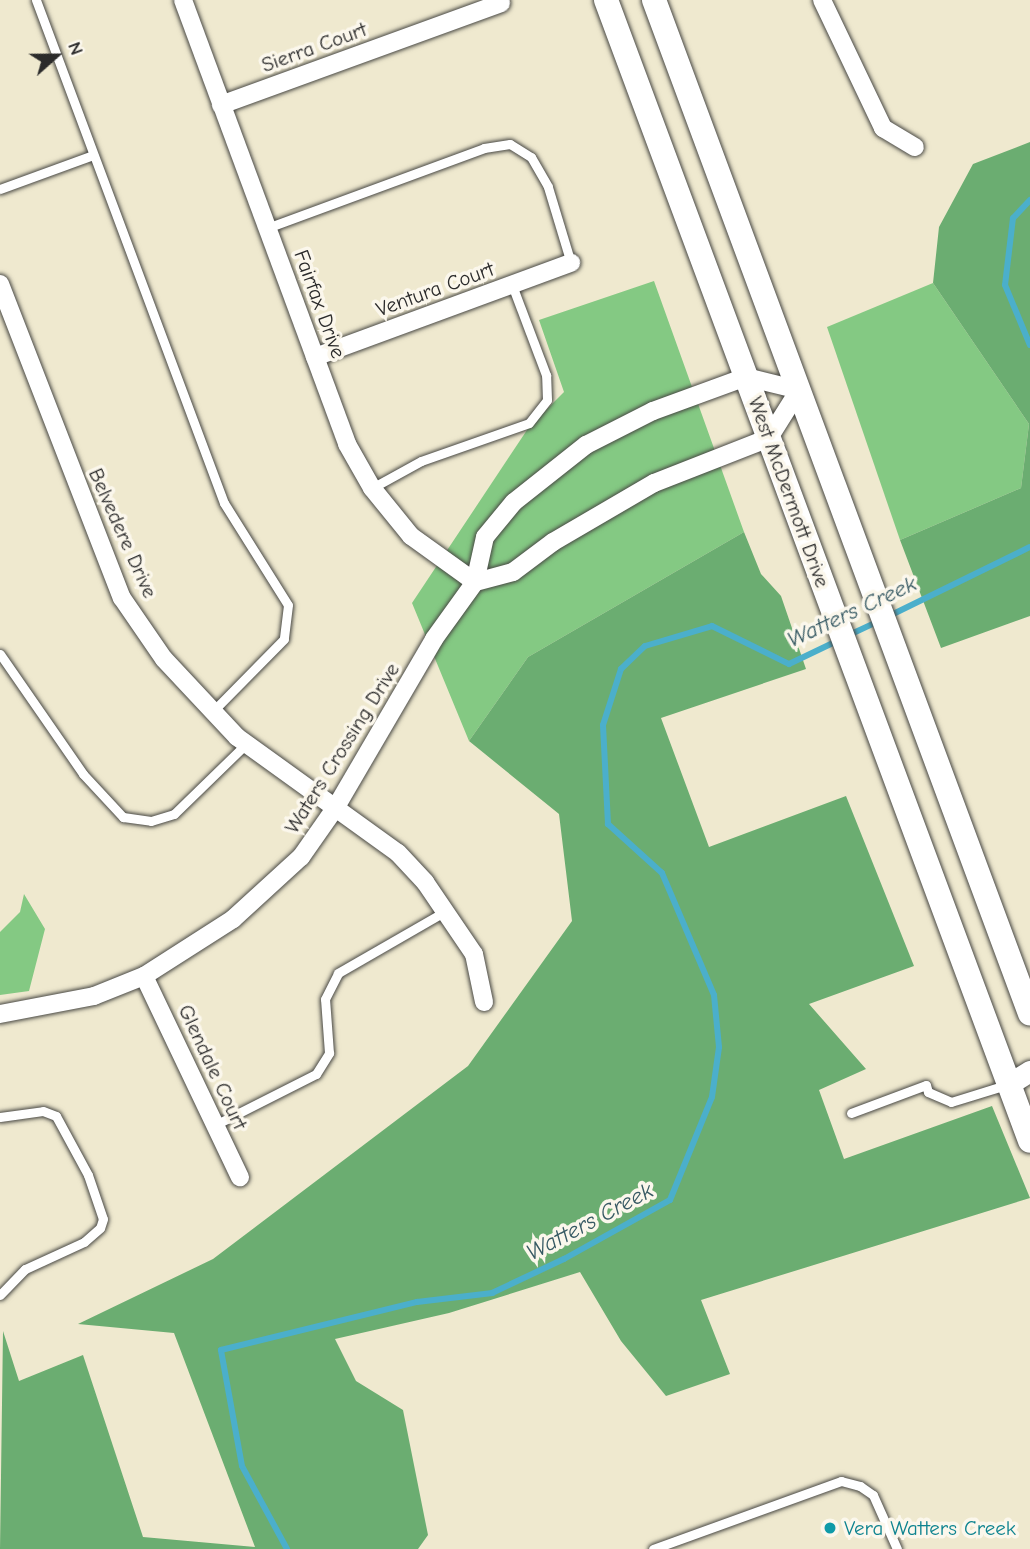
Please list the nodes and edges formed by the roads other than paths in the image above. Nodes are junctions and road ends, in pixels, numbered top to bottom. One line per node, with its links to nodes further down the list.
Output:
1 (36, 0): 9 (lane)
2 (183, 0): 7 (street, Fairfax Drive)
3 (606, 0): 16 (main road, West McDermott Drive)
4 (654, 0): 17 (main road)
5 (822, 0): 8 (street)
6 (501, 3): 7 (street, Sierra Court)
7 (222, 105): 11 (street, Fairfax Drive)
8 (915, 147)
9 (93, 155): 10 (lane); 22 (lane)
10 (0, 189)
11 (267, 228): 12 (lane); 15 (street, Fairfax Drive)
12 (571, 263): 14 (street, Ventura Court)
13 (0, 284): 22 (street, Belvedere Drive)
14 (512, 285): 15 (street, Ventura Court); 19 (lane)
15 (316, 357): 19 (street, Fairfax Drive)
16 (746, 377): 17 (street); 18 (main road, West McDermott Drive); 20 (street, Waters Crossing Drive)
17 (799, 390): 18 (street); 29 (main road)
18 (769, 438): 20 (street); 31 (main road, West McDermott Drive)
19 (372, 488): 20 (street, Fairfax Drive)
20 (475, 582): 24 (street, Waters Crossing Drive)
21 (0, 654): 23 (lane)
22 (211, 713): 23 (street, Belvedere Drive)
23 (246, 744): 24 (street, Belvedere Drive)
24 (336, 807): 25 (street, Belvedere Drive); 26 (street, Waters Crossing Drive)
25 (446, 911): 27 (street, Belvedere Drive); 34 (lane)
26 (144, 976): 28 (street, Waters Crossing Drive); 34 (street, Glendale Court)
27 (484, 1002)
28 (0, 1014)
29 (1030, 1014)
30 (1030, 1071): 31 (street)
31 (1019, 1086): 32 (lane); 35 (main road, West McDermott Drive)
32 (851, 1113)
33 (0, 1117): 37 (lane)
34 (215, 1125): 36 (street, Glendale Court)
35 (1030, 1141)
36 (240, 1177)
37 (0, 1295)
38 (653, 1549): 39 (lane)
39 (897, 1549)

